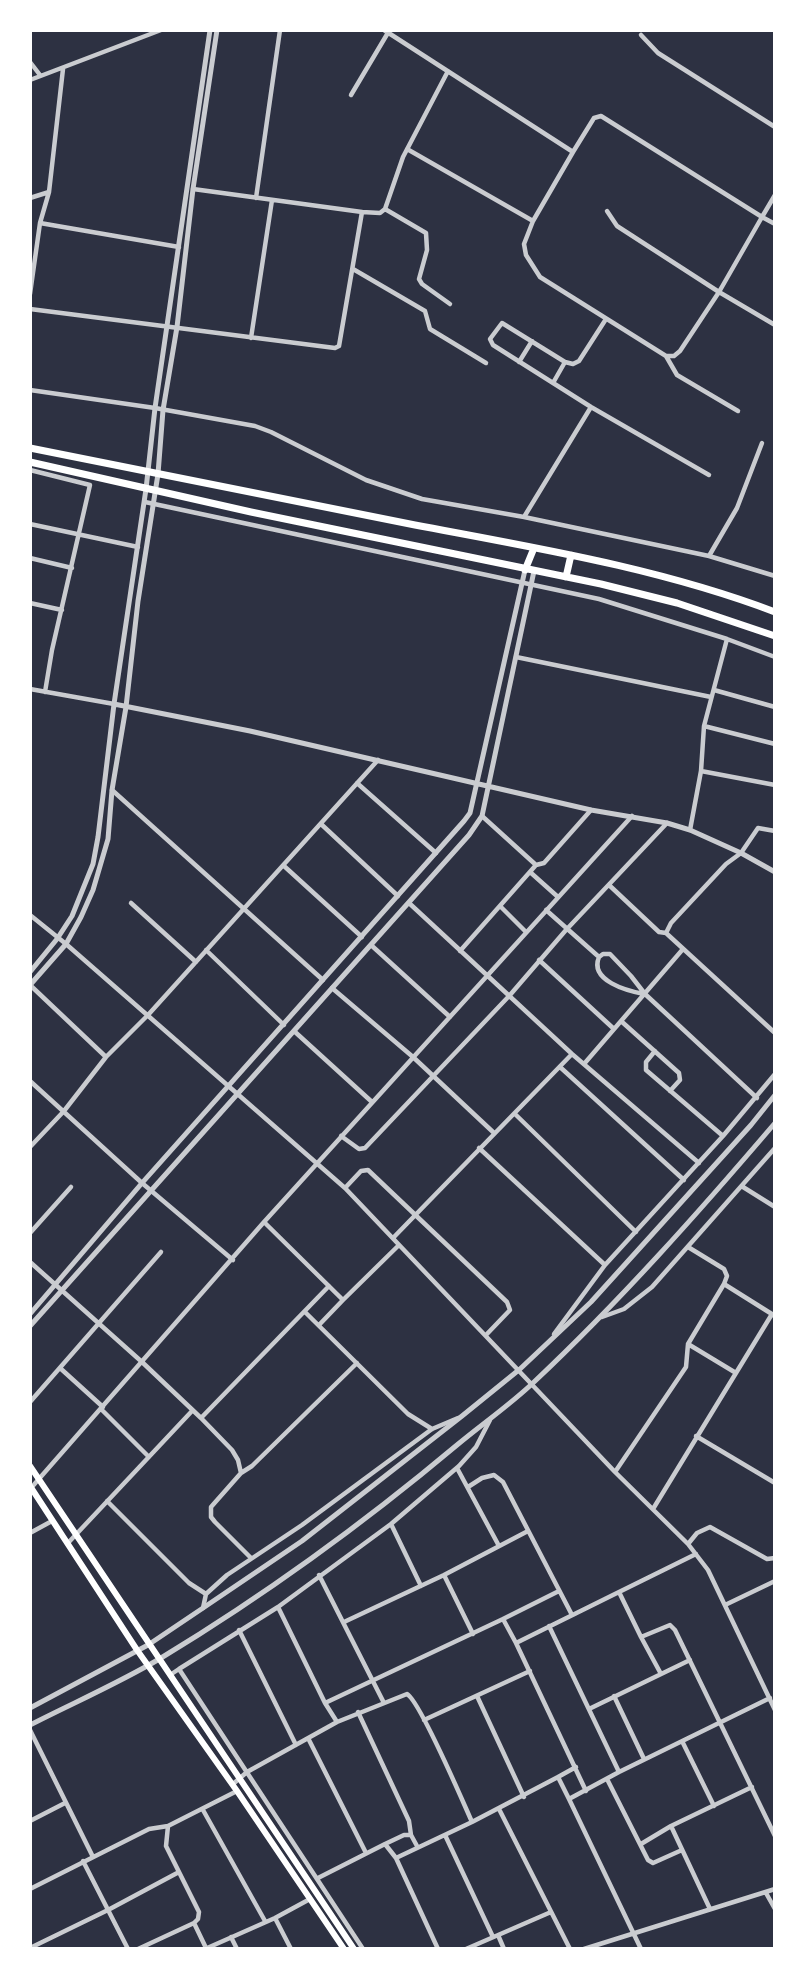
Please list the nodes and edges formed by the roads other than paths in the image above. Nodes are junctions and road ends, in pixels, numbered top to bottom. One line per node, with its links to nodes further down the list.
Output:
1 (160, 30): 8 (street)
2 (210, 30): 29 (street)
3 (218, 30): 16 (street)
4 (280, 30): 20 (street)
5 (387, 31): 9 (street); 12 (street)
6 (641, 35): 13 (street)
7 (30, 62): 10 (street)
8 (62, 69): 10 (street); 17 (street)
9 (448, 71): 14 (street); 15 (street)
10 (40, 75): 11 (street)
11 (30, 80)
12 (351, 95)
13 (775, 127)
14 (407, 149): 22 (street); 26 (street)
15 (573, 152): 25 (street); 26 (street)
16 (193, 189): 20 (street); 38 (street)
17 (49, 192): 19 (street); 27 (street)
18 (775, 195): 25 (street)
19 (30, 198)
20 (256, 198): 21 (street)
21 (272, 200): 24 (street); 39 (street)
22 (385, 209): 24 (street); 33 (street)
23 (607, 211): 31 (street)
24 (362, 212): 30 (street)
25 (762, 216): 28 (street); 31 (street)
26 (533, 221): 35 (street)
27 (40, 223): 29 (street); 32 (street)
28 (775, 225)
29 (179, 247): 37 (street)
30 (353, 269): 39 (street); 44 (street)
31 (719, 292): 36 (street); 41 (street)
32 (30, 293)
33 (450, 304)
34 (30, 309): 37 (street)
35 (607, 318): 41 (street); 43 (street)
36 (775, 325)
37 (167, 326): 38 (street); 48 (street)
38 (177, 327): 39 (street); 49 (street)
39 (251, 338)
40 (533, 341): 42 (street); 42 (street); 43 (street)
41 (666, 356): 50 (street)
42 (519, 362): 45 (street)
43 (565, 362): 45 (street)
44 (486, 363)
45 (552, 383): 47 (street)
46 (30, 390): 48 (street)
47 (591, 407): 57 (street); 61 (street)
48 (155, 408): 49 (street); 55 (street)
49 (163, 410): 56 (street); 61 (street)
50 (738, 411)
51 (762, 443): 67 (street)
52 (30, 448): 55 (highway)
53 (30, 462): 58 (highway)
54 (30, 470): 63 (street)
55 (149, 473): 56 (highway); 58 (street)
56 (158, 474): 58 (street); 65 (highway)
57 (709, 475)
58 (151, 490): 59 (street); 60 (street); 70 (highway)
59 (145, 502): 60 (street); 64 (street)
60 (153, 504): 73 (street); 87 (street)
61 (524, 517): 67 (street)
62 (30, 524): 63 (street)
63 (80, 535): 64 (street); 69 (street)
64 (138, 547): 86 (street)
65 (534, 548): 66 (highway); 70 (highway)
66 (571, 555): 72 (highway); 77 (highway)
67 (709, 556): 71 (street)
68 (30, 558): 69 (street)
69 (72, 569): 76 (street)
70 (529, 570): 72 (highway); 73 (street); 74 (street)
71 (775, 576)
72 (566, 577): 78 (highway)
73 (522, 582): 74 (street); 93 (street)
74 (531, 584): 79 (street); 80 (street)
75 (30, 603): 76 (street)
76 (62, 610): 84 (street)
77 (775, 612)
78 (775, 636)
79 (727, 639): 81 (street); 83 (street)
80 (516, 657): 85 (street); 95 (street)
81 (775, 657)
82 (30, 689): 84 (street)
83 (714, 690): 85 (street); 88 (street)
84 (46, 692): 86 (street)
85 (711, 697): 89 (street)
86 (114, 704): 87 (street); 124 (street)
87 (126, 707): 91 (street); 97 (street)
88 (775, 707)
89 (704, 726): 90 (street); 92 (street)
90 (775, 744)
91 (379, 760): 93 (street); 94 (street)
92 (701, 771): 96 (street); 103 (street)
93 (476, 782): 95 (street); 105 (street)
94 (357, 783): 102 (street); 105 (street)
95 (489, 785): 98 (street); 99 (street)
96 (775, 785)
97 (112, 790): 117 (street); 125 (street)
98 (591, 810): 100 (street); 107 (street)
99 (482, 816): 107 (street); 115 (street)
100 (632, 816): 101 (street); 113 (street)
101 (667, 823): 103 (street); 111 (street)
102 (321, 824): 108 (street); 112 (street)
103 (690, 830): 106 (street)
104 (775, 831): 106 (street)
105 (436, 853): 112 (street)
106 (741, 853): 110 (street); 122 (street)
107 (536, 865): 109 (street)
108 (284, 866): 117 (street); 123 (street)
109 (530, 872): 113 (street); 116 (street)
110 (775, 873)
111 (609, 885): 120 (street); 122 (street)
112 (398, 896): 123 (street)
113 (558, 897): 118 (street)
114 (131, 903): 132 (street)
115 (409, 903): 126 (street); 129 (street)
116 (499, 906): 121 (street); 129 (street)
117 (242, 909): 128 (street); 135 (street)
118 (546, 910): 120 (street); 121 (street)
119 (30, 915): 124 (street)
120 (566, 930): 130 (street); 131 (street)
121 (526, 932): 134 (street)
122 (666, 933): 127 (street)
123 (362, 937): 135 (street)
124 (57, 939): 125 (street); 133 (street)
125 (66, 944): 136 (street); 140 (street)
126 (372, 945): 137 (street); 141 (street)
127 (683, 949): 138 (street); 146 (street)
128 (206, 950): 132 (street); 143 (street)
129 (460, 951): 134 (street)
130 (599, 957): 138 (street); 138 (street)
131 (539, 960): 139 (street); 144 (street)
132 (196, 961): 140 (street)
133 (30, 972)
134 (487, 976): 139 (street); 141 (street)
135 (323, 980): 143 (street)
136 (30, 985): 149 (street)
137 (332, 988): 145 (street); 150 (street)
138 (645, 994): 142 (street); 160 (street)
139 (510, 995): 148 (street); 154 (street)
140 (148, 1015): 149 (street); 156 (street)
141 (450, 1017): 150 (street)
142 (621, 1021): 144 (street); 147 (street)
143 (284, 1025): 156 (street)
144 (614, 1029): 151 (street)
145 (294, 1031): 158 (street); 161 (street)
146 (775, 1033)
147 (655, 1051): 157 (street); 157 (street)
148 (572, 1054): 151 (street); 152 (street)
149 (106, 1057): 162 (street)
150 (413, 1057): 154 (street); 161 (street)
151 (584, 1064): 172 (street)
152 (560, 1067): 163 (street); 173 (street)
153 (775, 1074): 160 (street)
154 (434, 1076): 165 (street); 166 (street)
155 (30, 1081): 162 (street)
156 (228, 1087): 158 (street); 174 (street)
157 (670, 1091): 167 (street)
158 (236, 1094): 171 (street); 178 (street)
159 (775, 1095): 205 (street)
160 (757, 1098): 167 (street)
161 (372, 1102): 166 (street)
162 (64, 1111): 168 (street); 174 (street)
163 (515, 1114): 165 (street); 183 (street)
164 (775, 1123): 199 (street)
165 (493, 1132): 170 (street)
166 (341, 1136): 171 (street)
167 (723, 1136): 172 (street)
168 (30, 1147)
169 (775, 1148): 176 (street)
170 (479, 1149): 180 (street); 190 (street)
171 (317, 1164): 177 (street); 181 (street)
172 (699, 1164): 173 (street)
173 (684, 1180): 183 (street)
174 (142, 1183): 178 (street); 191 (street)
175 (71, 1187): 182 (street)
176 (743, 1187): 179 (street); 186 (street)
177 (345, 1188): 180 (street); 184 (street)
178 (150, 1189): 188 (street); 194 (street)
179 (775, 1207)
180 (416, 1215): 184 (street); 203 (street)
181 (264, 1222): 188 (street); 193 (street)
182 (30, 1233)
183 (636, 1233): 190 (street)
184 (393, 1238): 185 (street)
185 (399, 1245): 195 (street); 203 (street)
186 (688, 1247): 192 (street); 199 (street)
187 (161, 1252): 200 (street)
188 (233, 1260): 206 (street)
189 (30, 1262): 191 (street)
190 (605, 1265): 205 (street)
191 (54, 1284): 194 (street); 197 (street)
192 (724, 1284): 198 (street); 204 (street)
193 (329, 1286): 195 (street); 196 (street)
194 (61, 1289): 200 (street); 202 (street)
195 (343, 1300): 201 (street)
196 (304, 1312): 201 (street); 217 (street)
197 (30, 1314)
198 (774, 1315): 210 (street)
199 (598, 1318): 211 (street)
200 (99, 1324): 206 (street); 208 (street)
201 (319, 1325): 207 (street)
202 (30, 1326)
203 (486, 1335): 209 (street)
204 (688, 1343): 210 (street); 223 (street)
205 (547, 1344): 209 (street)
206 (142, 1362): 213 (street); 214 (street)
207 (357, 1363): 218 (street); 224 (street)
208 (60, 1367): 212 (street); 213 (street)
209 (520, 1369): 211 (street); 215 (street)
210 (736, 1373): 219 (street)
211 (533, 1383): 216 (street); 223 (street)
212 (30, 1402)
213 (102, 1408): 220 (street); 225 (street)
214 (192, 1410): 217 (street); 220 (street)
215 (462, 1416): 218 (street); 251 (street)
216 (492, 1416): 222 (street); 262 (street)
217 (201, 1418): 224 (street)
218 (432, 1429): 240 (street)
219 (696, 1436): 226 (street); 230 (street)
220 (149, 1457): 229 (street)
221 (30, 1466): 225 (main road)
222 (457, 1468): 228 (street); 232 (street)
223 (615, 1472): 230 (street)
224 (240, 1473): 240 (street)
225 (40, 1480): 227 (street); 235 (main road)
226 (775, 1483)
227 (31, 1487): 231 (main road)
228 (468, 1487): 233 (street); 238 (street)
229 (107, 1501): 235 (street); 248 (street)
230 (653, 1509): 237 (street)
231 (52, 1521): 234 (street); 236 (main road)
232 (391, 1524): 242 (street); 245 (street)
233 (528, 1531): 238 (street); 246 (street)
234 (30, 1533)
235 (75, 1535): 236 (street); 260 (main road)
236 (68, 1543): 261 (main road)
237 (688, 1544): 239 (street); 241 (street)
238 (499, 1546): 243 (street)
239 (696, 1554): 247 (street); 249 (street)
240 (251, 1558): 248 (street)
241 (775, 1558)
242 (319, 1574): 250 (street); 254 (street)
243 (444, 1575): 245 (street); 257 (street)
244 (775, 1581): 249 (street)
245 (421, 1586): 254 (street)
246 (559, 1591): 252 (street); 253 (street)
247 (619, 1592): 252 (street); 258 (street)
248 (206, 1594): 251 (street)
249 (725, 1605): 272 (street)
250 (278, 1607): 256 (street); 273 (street)
251 (202, 1608): 260 (street)
252 (572, 1615): 255 (street)
253 (503, 1619): 257 (street); 259 (street)
254 (344, 1622): 269 (street)
255 (549, 1626): 259 (street); 276 (street)
256 (239, 1630): 265 (street); 285 (street)
257 (473, 1634): 269 (street)
258 (641, 1637): 263 (street); 267 (street)
259 (516, 1643): 266 (street)
260 (148, 1645): 261 (street); 262 (main road)
261 (137, 1650): 264 (main road); 275 (street)
262 (159, 1659): 264 (street); 268 (main road)
263 (690, 1660): 267 (street); 281 (street)
264 (148, 1665): 282 (street); 292 (main road)
265 (179, 1669): 268 (street); 288 (street)
266 (530, 1671): 270 (street); 287 (street)
267 (661, 1674): 271 (street)
268 (170, 1675): 292 (main road)
269 (373, 1681): 273 (street); 274 (street)
270 (478, 1696): 279 (street); 296 (street)
271 (614, 1696): 276 (street); 286 (street)
272 (770, 1698): 277 (street); 281 (street)
273 (325, 1703): 280 (street)
274 (384, 1703): 278 (street); 279 (street)
275 (30, 1708)
276 (589, 1709): 289 (street)
277 (775, 1710)
278 (358, 1712): 280 (street); 306 (street)
279 (424, 1720): 303 (street)
280 (337, 1721): 283 (street)
281 (720, 1724): 284 (street); 293 (street)
282 (30, 1729): 298 (street)
283 (308, 1738): 285 (street); 313 (street)
284 (682, 1741): 286 (street); 299 (street)
285 (296, 1745): 288 (street)
286 (645, 1759): 289 (street)
287 (576, 1767): 290 (street); 295 (street)
288 (247, 1772): 292 (street); 318 (street)
289 (619, 1772): 291 (street)
290 (558, 1777): 296 (street); 297 (street)
291 (607, 1779): 295 (street); 310 (street)
292 (236, 1782): 294 (main road); 340 (main road)
293 (752, 1787): 299 (street); 308 (street)
294 (237, 1791): 301 (street); 322 (main road)
295 (586, 1791): 297 (street)
296 (524, 1797): 300 (street)
297 (569, 1799): 330 (street)
298 (65, 1803): 302 (street); 314 (street)
299 (714, 1806): 305 (street)
300 (499, 1809): 303 (street); 326 (street)
301 (203, 1810): 304 (street); 328 (street)
302 (30, 1821)
303 (472, 1822): 307 (street)
304 (168, 1826): 314 (street); 317 (street)
305 (671, 1826): 310 (street); 312 (street)
306 (411, 1835): 309 (street); 311 (street)
307 (445, 1835): 311 (street); 331 (street)
308 (775, 1836)
309 (385, 1844): 313 (street); 315 (street)
310 (641, 1844): 312 (street)
311 (417, 1846): 315 (street)
312 (682, 1850): 323 (street)
313 (366, 1853): 318 (street)
314 (93, 1857): 316 (street)
315 (396, 1858): 342 (street)
316 (83, 1861): 319 (street); 325 (street)
317 (179, 1872): 325 (street); 329 (street)
318 (318, 1878): 341 (street)
319 (30, 1889)
320 (775, 1889): 321 (street)
321 (766, 1893): 323 (street); 324 (street)
322 (310, 1899): 327 (street); 339 (main road)
323 (710, 1909): 330 (street)
324 (775, 1909)
325 (108, 1910): 333 (street); 334 (street)
326 (551, 1912): 331 (street); 345 (street)
327 (275, 1918): 328 (street); 338 (street)
328 (265, 1921): 332 (street)
329 (194, 1923): 335 (street); 336 (street)
330 (635, 1934): 346 (street); 347 (street)
331 (496, 1936): 343 (street); 344 (street)
332 (230, 1937): 336 (street); 337 (street)
333 (30, 1948)
334 (128, 1949)
335 (138, 1949)
336 (205, 1949)
337 (237, 1949)
338 (292, 1949)
339 (344, 1949)
340 (354, 1949)
341 (363, 1949)
342 (438, 1949)
343 (466, 1949)
344 (504, 1949)
345 (570, 1949)
346 (584, 1949)
347 (641, 1949)

